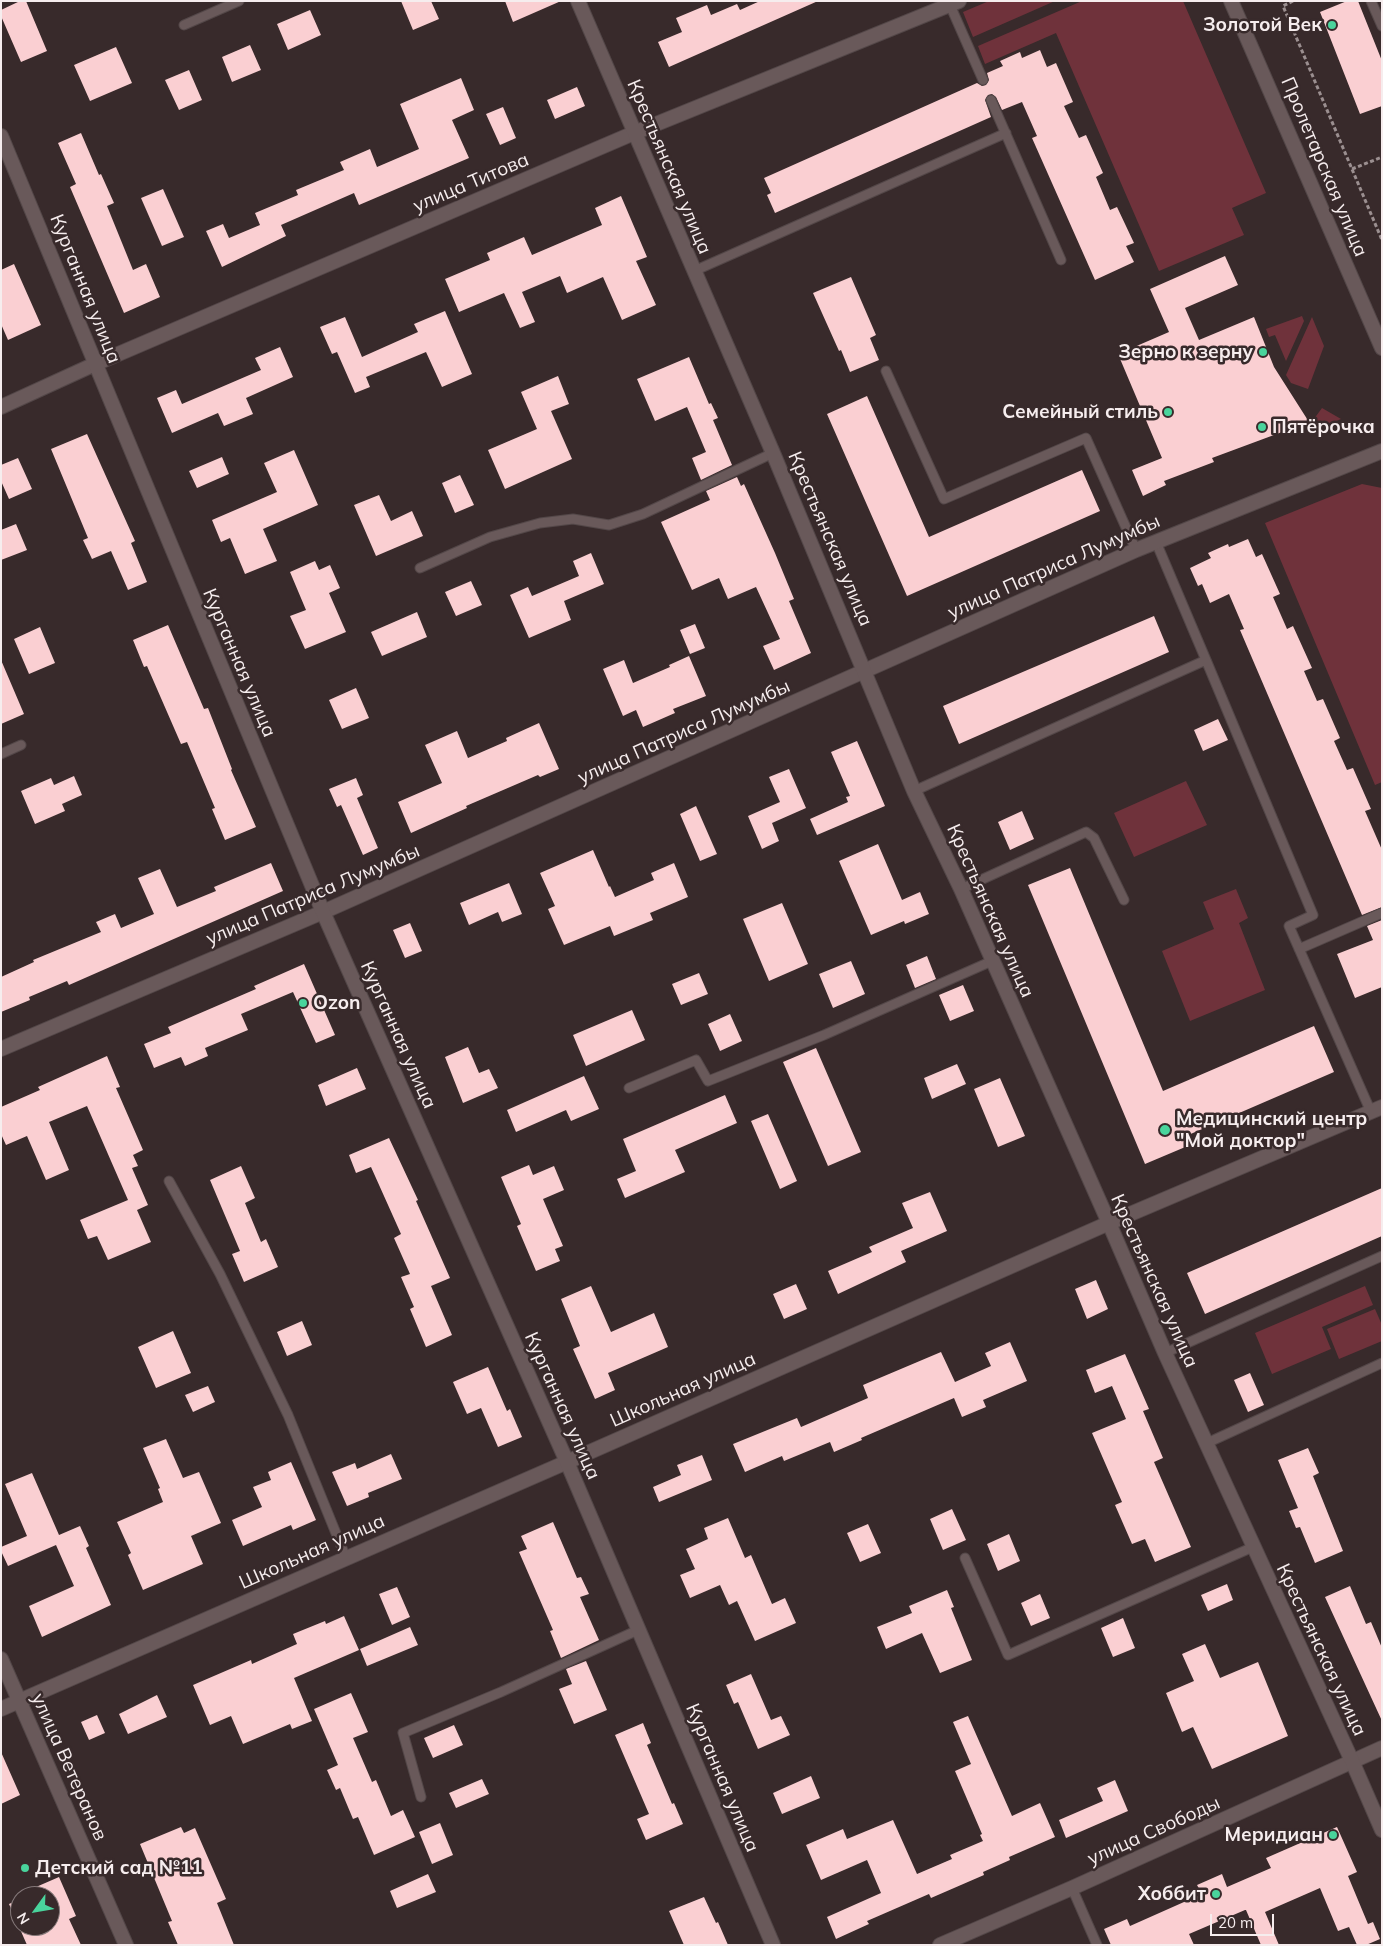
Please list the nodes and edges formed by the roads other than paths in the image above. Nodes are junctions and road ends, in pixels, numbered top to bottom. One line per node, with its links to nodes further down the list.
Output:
1 (239, 1): 6 (lane)
2 (578, 1): 11 (street, Крестьянская улица)
3 (1231, 1): 16 (street, Пролетарская улица)
4 (1371, 1): 7 (lane)
5 (954, 3): 8 (lane); 11 (street, улица Титова)
6 (184, 25)
7 (1382, 26)
8 (983, 80)
9 (991, 100): 10 (lane)
10 (1006, 133): 14 (lane); 15 (lane)
11 (634, 134): 15 (street, Крестьянская улица); 17 (street, улица Титова)
12 (1, 136): 13 (street, Курганная улица)
13 (5, 155): 17 (street, Курганная улица)
14 (1061, 260)
15 (694, 271): 21 (street, Крестьянская улица)
16 (1382, 348)
17 (95, 364): 19 (street, улица Титова); 32 (street, Курганная улица)
18 (886, 371): 23 (lane)
19 (1, 407)
20 (1382, 451): 22 (street, улица Патриса Лумумбы)
21 (773, 453): 24 (lane); 26 (street, Крестьянская улица)
22 (1156, 542): 23 (street, улица Патриса Лумумбы); 25 (lane)
23 (1136, 550): 26 (street, улица Патриса Лумумбы)
24 (420, 568)
25 (1206, 660): 29 (lane); 34 (lane)
26 (864, 671): 29 (street, Крестьянская улица); 32 (street, улица Патриса Лумумбы)
27 (21, 745): 28 (lane)
28 (1, 754)
29 (914, 791): 30 (street, Крестьянская улица)
30 (961, 889): 31 (lane); 35 (street, Крестьянская улица)
31 (1124, 900)
32 (323, 912): 36 (street, улица Патриса Лумумбы); 45 (street, Курганная улица)
33 (1382, 913): 34 (lane)
34 (1299, 949): 38 (lane)
35 (992, 961): 37 (lane); 40 (street, Крестьянская улица)
36 (1, 1048)
37 (629, 1088)
38 (1376, 1110): 40 (street, Школьная улица)
39 (169, 1181): 47 (lane)
40 (1109, 1223): 42 (street, Крестьянская улица); 45 (street, Школьная улица)
41 (1382, 1256): 42 (lane)
42 (1165, 1353): 44 (street, Крестьянская улица)
43 (1382, 1363): 44 (lane)
44 (1207, 1443): 46 (street, Крестьянская улица)
45 (567, 1462): 47 (street, Школьная улица); 49 (street, Курганная улица)
46 (1253, 1547): 48 (lane); 54 (street, Крестьянская улица)
47 (346, 1558): 51 (street, Школьная улица)
48 (965, 1558)
49 (638, 1630): 55 (lane); 59 (street, Курганная улица)
50 (1, 1659): 51 (street, улица Ветеранов)
51 (20, 1701): 52 (street, Школьная улица); 58 (street, улица Ветеранов)
52 (1, 1710)
53 (1382, 1748): 54 (street, улица Свободы)
54 (1352, 1761): 56 (street, Крестьянская улица); 57 (street, улица Свободы)
55 (421, 1797)
56 (1382, 1830)
57 (1072, 1888): 60 (street, улица Свободы); 61 (lane)
58 (126, 1945)
59 (773, 1945)
60 (940, 1945)
61 (1097, 1945)

